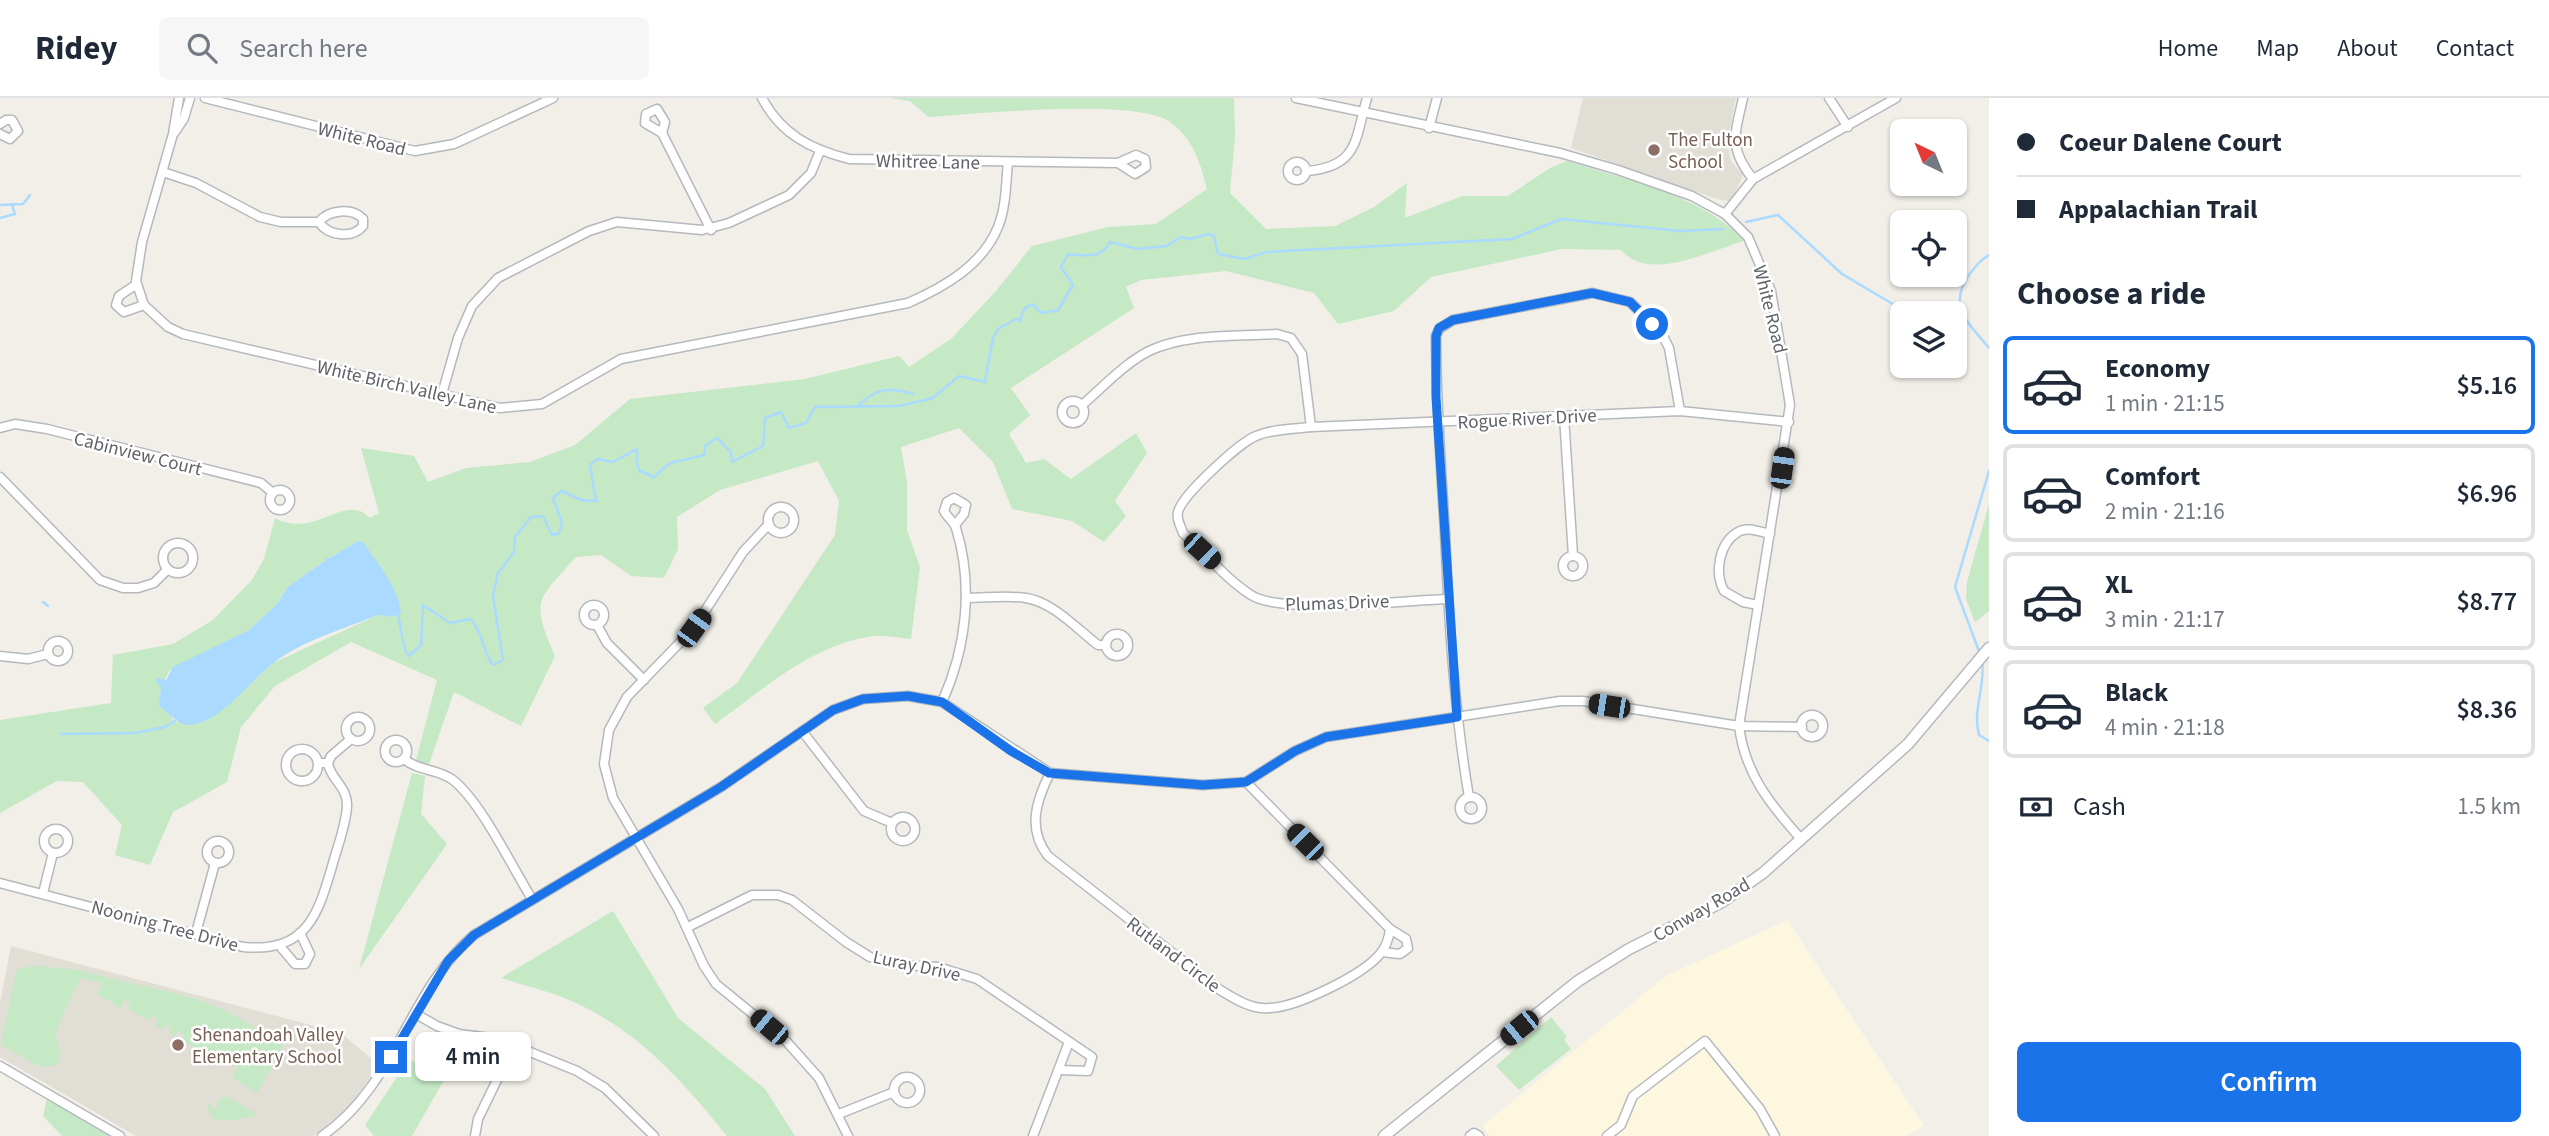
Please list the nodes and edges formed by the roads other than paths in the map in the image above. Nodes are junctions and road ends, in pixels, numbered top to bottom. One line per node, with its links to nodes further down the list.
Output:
1 (179, 98): 18 (street, White Birch Valley Lane)
2 (190, 98): 18 (street, White Birch Valley Lane)
3 (205, 98): 4 (street, White Road)
4 (553, 98)
5 (762, 98): 19 (street, Whitree Lane)
6 (1296, 98): 12 (street, White Road)
7 (1367, 98): 12 (street)
8 (1437, 98): 15 (street)
9 (1743, 98): 24 (street)
10 (1829, 98): 14 (street)
11 (1896, 98): 14 (street)
12 (1363, 114): 15 (street, White Road); 22 (street)
13 (0, 124): 17 (street)
14 (1848, 127): 24 (street)
15 (1429, 128): 25 (street, White Road)
16 (662, 133): 27 (street)
17 (0, 134)
18 (173, 134): 23 (street, White Birch Valley Lane)
19 (820, 151): 20 (street, Whitree Lane); 27 (street)
20 (1008, 162): 21 (street, Whitree Lane); 30 (street, White Birch Valley Lane)
21 (1118, 163)
22 (1306, 171)
23 (163, 172): 26 (street); 28 (street, White Birch Valley Lane)
24 (1753, 179): 25 (street)
25 (1724, 214): 35 (street, White Road)
26 (319, 222): 26 (street)
27 (711, 230): 30 (street)
28 (137, 284): 29 (street, White Birch Valley Lane); 29 (street)
29 (145, 305): 30 (street, White Birch Valley Lane)
30 (442, 394)
31 (1082, 405): 36 (street)
32 (1680, 411): 33 (street, Rogue River Drive); 34 (street); 35 (street, Rogue River Drive)
33 (1564, 416): 34 (street, Rogue River Drive); 44 (street)
34 (1439, 422): 36 (street, Rogue River Drive); 47 (street)
35 (1789, 422): 43 (street, White Road)
36 (1311, 427): 40 (street, Rogue River Drive)
37 (0, 428): 39 (street, Cabinview Court)
38 (0, 477): 45 (street)
39 (273, 493)
40 (1178, 519): 47 (street, Plumas Drive)
41 (769, 524): 54 (street)
42 (956, 525): 46 (street)
43 (1770, 534): 48 (street, White Road); 48 (street)
44 (1573, 556)
45 (169, 569)
46 (966, 598): 50 (street); 55 (street)
47 (1448, 599): 56 (street)
48 (1758, 605): 57 (street, White Road)
49 (597, 625): 54 (street)
50 (1105, 645)
51 (1989, 648): 69 (street, Conway Road)
52 (48, 654): 53 (street)
53 (0, 656)
54 (644, 680): 68 (street)
55 (942, 702): 59 (street); 64 (street)
56 (1457, 717): 57 (street); 65 (street); 66 (street)
57 (1739, 726): 58 (street); 69 (street, White Road)
58 (1802, 727)
59 (802, 731): 67 (street); 68 (street)
60 (351, 739): 63 (street)
61 (404, 759): 74 (street)
62 (318, 763): 62 (street); 63 (street)
63 (328, 763): 78 (street, Nooning Tree Drive)
64 (1049, 773): 65 (street); 80 (street, Rutland Circle)
65 (1246, 782): 76 (street)
66 (1469, 797)
67 (892, 823)
68 (635, 838): 74 (street); 75 (street)
69 (1801, 839): 94 (street, Conway Road)
70 (53, 853): 73 (street)
71 (215, 863): 77 (street)
72 (0, 883): 73 (street, Nooning Tree Drive)
73 (43, 893): 77 (street, Nooning Tree Drive)
74 (532, 899): 81 (street)
75 (688, 927): 82 (street, Luray Drive); 87 (street)
76 (1390, 929): 80 (street); 80 (street, Rutland Circle)
77 (196, 933): 79 (street, Nooning Tree Drive)
78 (300, 933): 79 (street, Nooning Tree Drive); 79 (street)
79 (279, 945)
80 (1384, 948)
81 (416, 1014): 83 (street); 89 (street)
82 (1069, 1042): 85 (street); 85 (street, Luray Drive)
83 (513, 1046): 90 (street); 91 (street)
84 (0, 1066): 88 (street)
85 (1060, 1069): 93 (street)
86 (894, 1092): 87 (street)
87 (839, 1114): 92 (street)
88 (120, 1136)
89 (323, 1136)
90 (475, 1136)
91 (654, 1136)
92 (848, 1136)
93 (1033, 1136)
94 (1384, 1136)
95 (1471, 1136): 96 (street)
96 (1479, 1136)
97 (1607, 1136): 98 (street)
98 (1775, 1136)

